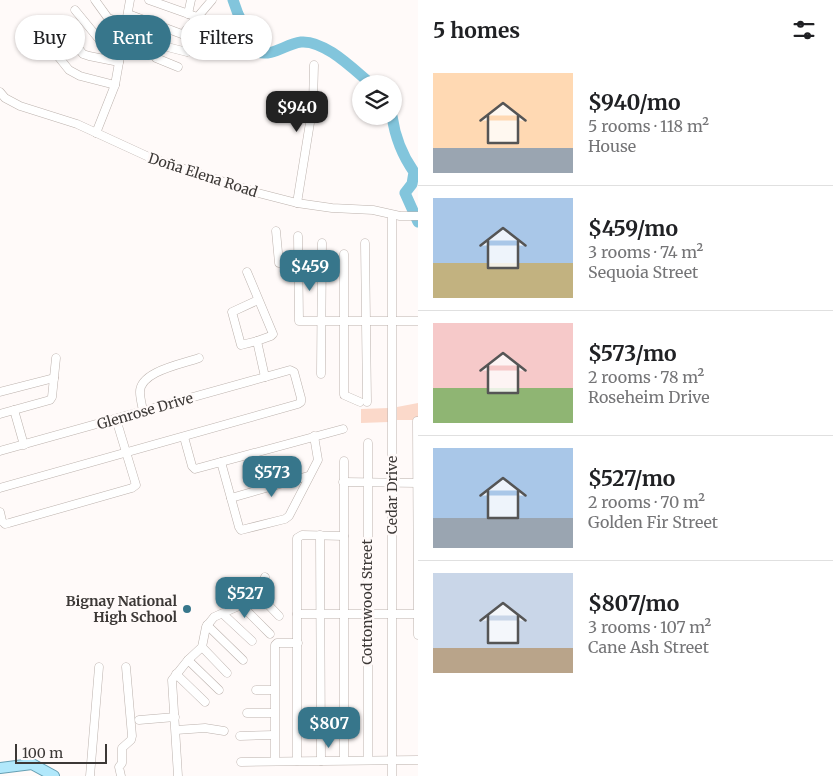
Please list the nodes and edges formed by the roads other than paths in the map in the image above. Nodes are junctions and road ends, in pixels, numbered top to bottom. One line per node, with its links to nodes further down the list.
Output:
1 (95, 0): 9 (street)
2 (130, 0): 7 (street)
3 (149, 0): 8 (street)
4 (191, 0): 8 (street)
5 (212, 0): 11 (street)
6 (74, 10): 13 (street)
7 (128, 14): 12 (street)
8 (188, 14): 10 (street)
9 (106, 15)
10 (191, 15)
11 (199, 15)
12 (181, 33)
13 (95, 34)
14 (85, 55): 17 (street)
15 (61, 60): 20 (street)
16 (161, 60): 19 (street)
17 (119, 62): 20 (street)
18 (314, 65): 23 (street)
19 (178, 67)
20 (115, 85): 22 (street)
21 (0, 92): 22 (street, Doña Elena Road)
22 (96, 133): 23 (street, Doña Elena Road)
23 (296, 203): 24 (street, Doña Elena Road)
24 (392, 215): 25 (street, Doña Elena Road); 37 (street, Cedar Drive)
25 (418, 216)
26 (276, 231): 31 (street)
27 (298, 236): 31 (street)
28 (322, 243): 34 (street)
29 (365, 243): 36 (street)
30 (344, 254): 35 (street)
31 (299, 265): 34 (street)
32 (247, 272): 33 (street)
33 (258, 300): 39 (street); 39 (street)
34 (322, 321): 35 (street); 42 (street)
35 (345, 321): 36 (street); 36 (street)
36 (366, 321): 37 (street)
37 (392, 321): 38 (street); 63 (street, Cedar Drive)
38 (418, 321)
39 (257, 341): 43 (street)
40 (56, 358): 44 (street)
41 (199, 358): 47 (street)
42 (322, 374)
43 (265, 377): 47 (street, Glenrose Drive); 53 (street, Glenrose Drive)
44 (54, 378): 45 (street); 46 (street)
45 (0, 392)
46 (14, 410): 48 (street); 55 (street)
47 (143, 411): 49 (street, Glenrose Drive)
48 (0, 414)
49 (116, 419): 55 (street, Glenrose Drive); 57 (street)
50 (417, 421): 64 (street)
51 (343, 430): 52 (street)
52 (314, 436): 59 (street); 60 (street)
53 (184, 437): 57 (street); 59 (street)
54 (368, 443): 62 (street, Cottonwood Street)
55 (24, 445): 56 (street, Glenrose Drive)
56 (0, 452)
57 (127, 453): 65 (street); 67 (street)
58 (344, 461): 61 (street)
59 (221, 462): 66 (street)
60 (308, 476): 66 (street); 66 (street)
61 (343, 482): 62 (street); 69 (street)
62 (367, 482): 63 (street); 77 (street, Cottonwood Street)
63 (392, 483): 64 (street); 78 (street, Cedar Drive)
64 (418, 483): 79 (street)
65 (0, 488)
66 (231, 498)
67 (0, 512)
68 (320, 535): 69 (street); 74 (street); 75 (street)
69 (344, 536): 76 (street)
70 (265, 577): 71 (street)
71 (256, 593): 72 (street); 80 (street)
72 (241, 604): 73 (street); 82 (street)
73 (223, 614): 81 (street); 84 (street)
74 (297, 614): 75 (street); 85 (street)
75 (320, 614): 76 (street); 105 (street)
76 (344, 614): 77 (street); 106 (street)
77 (368, 614): 78 (street); 107 (street, Cottonwood Street)
78 (392, 614): 79 (street); 108 (street, Cedar Drive)
79 (418, 614): 83 (street)
80 (279, 616)
81 (207, 625): 86 (street); 88 (street)
82 (270, 634)
83 (418, 635)
84 (252, 641)
85 (298, 643): 95 (street); 111 (street)
86 (202, 647): 87 (street); 91 (street)
87 (188, 660): 92 (street); 93 (street)
88 (243, 660)
89 (126, 666): 116 (street)
90 (99, 667): 115 (street)
91 (227, 673)
92 (176, 674): 96 (street); 99 (street)
93 (219, 690)
94 (256, 690): 95 (street)
95 (274, 690): 97 (street)
96 (205, 702)
97 (274, 712): 98 (street); 103 (street)
98 (247, 713)
99 (175, 717): 100 (street); 101 (street)
100 (139, 720)
101 (176, 730): 102 (street); 117 (street)
102 (224, 731)
103 (274, 735): 104 (street); 110 (street)
104 (240, 736)
105 (321, 760): 106 (street); 111 (street)
106 (344, 760): 107 (street)
107 (368, 760): 108 (street)
108 (392, 760): 109 (street); 118 (street, Cedar Drive)
109 (418, 760)
110 (275, 761): 111 (street); 112 (street)
111 (297, 761)
112 (241, 762)
113 (0, 768): 114 (main road)
114 (54, 776)
115 (90, 776)
116 (121, 776)
117 (178, 776)
118 (392, 776)

